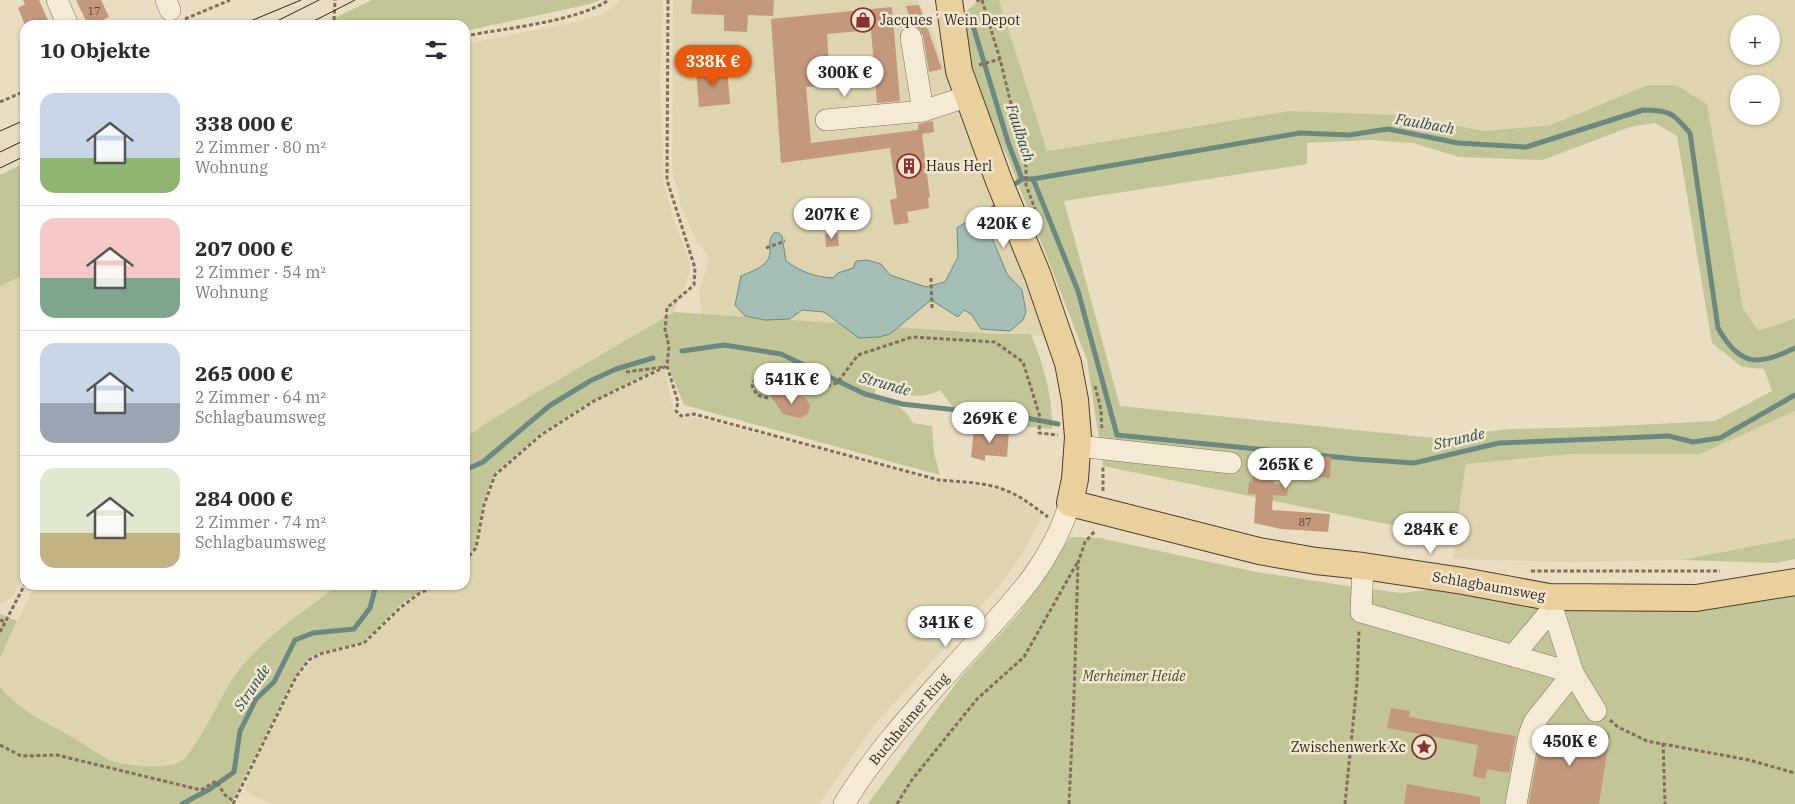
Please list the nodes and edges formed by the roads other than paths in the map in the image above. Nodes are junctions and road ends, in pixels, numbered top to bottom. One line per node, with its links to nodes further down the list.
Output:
1 (57, 0): 3 (street)
2 (949, 0): 5 (main road, Buchheimer Ring)
3 (66, 20)
4 (911, 38): 6 (street)
5 (968, 96): 6 (street); 8 (main road, Buchheimer Ring)
6 (923, 111): 7 (street)
7 (826, 120)
8 (1078, 446): 9 (street); 10 (main road, Buchheimer Ring)
9 (1231, 463)
10 (1070, 503): 11 (main road, Schlagbaumsweg); 17 (street, Buchheimer Ring)
11 (1363, 566): 13 (main road, Schlagbaumsweg); 14 (street)
12 (1795, 582): 13 (main road, Schlagbaumsweg)
13 (1551, 603): 14 (street); 15 (street)
14 (1514, 656): 15 (street)
15 (1573, 673): 16 (street); 18 (street)
16 (1596, 710)
17 (844, 804)
18 (1516, 804)

